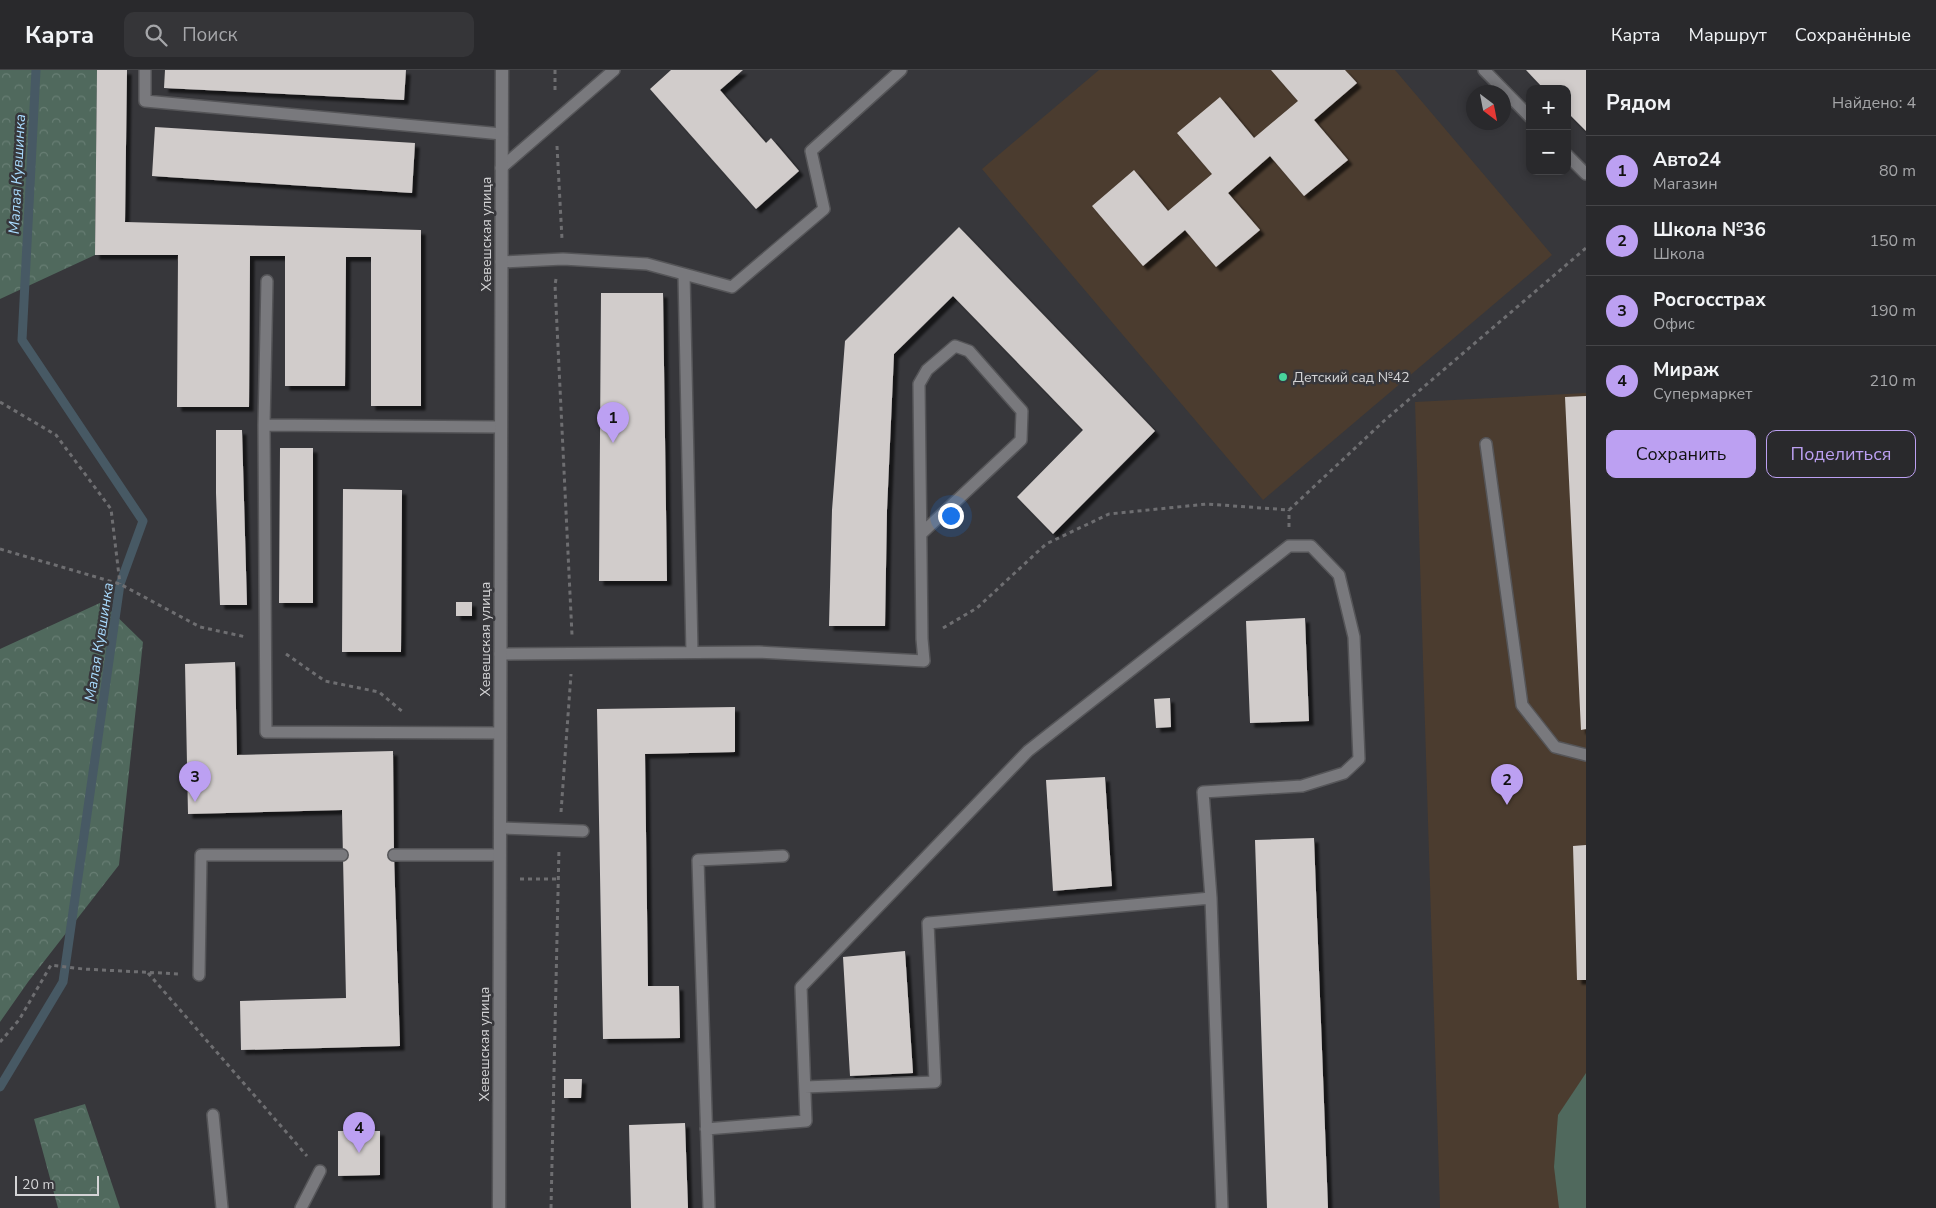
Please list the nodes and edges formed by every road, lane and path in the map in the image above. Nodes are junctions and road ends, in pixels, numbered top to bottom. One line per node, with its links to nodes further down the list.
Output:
1 (145, 70): 7 (lane)
2 (502, 70): 7 (street, Хевешская улица)
3 (614, 70): 9 (lane)
4 (901, 70): 13 (lane)
5 (1484, 70): 6 (lane)
6 (1526, 113)
7 (502, 134): 9 (street, Хевешская улица)
8 (1571, 159): 10 (lane)
9 (501, 168): 12 (street, Хевешская улица)
10 (1586, 174)
11 (1586, 248): 22 (path)
12 (501, 262): 13 (lane); 17 (street, Хевешская улица)
13 (684, 274): 24 (lane)
14 (267, 281): 16 (lane)
15 (0, 402): 21 (path)
16 (264, 425): 17 (lane); 23 (lane)
17 (501, 427): 25 (street, Хевешская улица)
18 (1486, 444): 28 (lane)
19 (922, 534): 19 (lane); 22 (lane)
20 (0, 549): 21 (path)
21 (120, 584): 23 (path)
22 (922, 639): 24 (lane)
23 (266, 641): 26 (path); 26 (lane)
24 (692, 652): 25 (lane)
25 (500, 654): 27 (street, Хевешская улица)
26 (429, 732): 27 (lane)
27 (500, 732): 29 (street, Хевешская улица)
28 (1586, 755)
29 (500, 828): 30 (lane); 33 (street, Хевешская улица)
30 (583, 831)
31 (342, 855): 39 (lane)
32 (394, 855): 33 (lane)
33 (500, 856): 47 (street, Хевешская улица)
34 (783, 856): 43 (lane)
35 (520, 879): 36 (path)
36 (558, 879)
37 (1211, 898): 41 (lane); 41 (lane); 49 (lane)
38 (148, 973): 39 (path); 40 (path); 44 (path)
39 (199, 975)
40 (0, 1042)
41 (805, 1087): 43 (lane)
42 (213, 1115): 45 (lane)
43 (706, 1128): 48 (lane)
44 (320, 1171): 46 (lane)
45 (222, 1208)
46 (301, 1208)
47 (499, 1208)
48 (709, 1208)
49 (1222, 1208)

